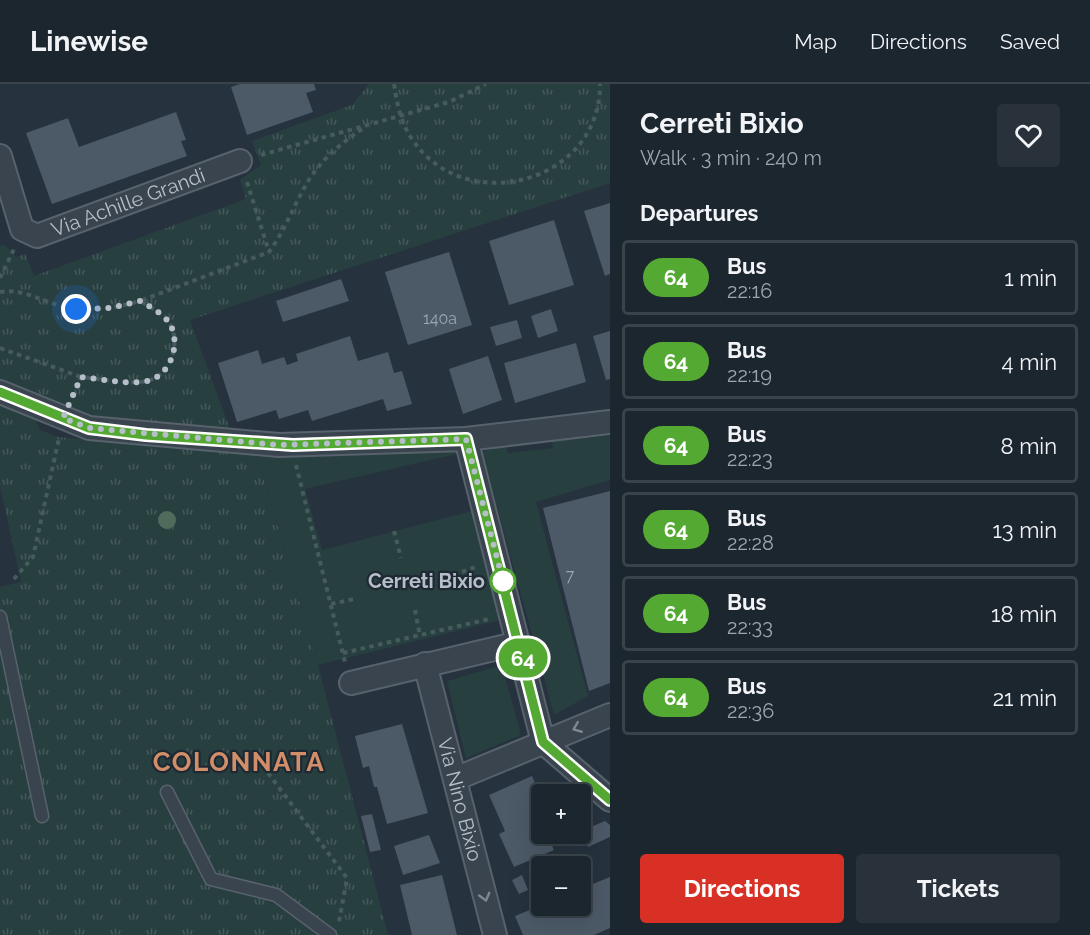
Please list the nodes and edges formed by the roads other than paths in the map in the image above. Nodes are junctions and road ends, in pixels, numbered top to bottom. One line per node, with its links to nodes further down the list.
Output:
1 (0, 156): 2 (street, Via Achille Grandi)
2 (240, 161)
3 (0, 392): 5 (street)
4 (610, 422): 5 (street)
5 (466, 439): 7 (street)
6 (0, 617): 15 (lane)
7 (519, 643): 8 (street); 11 (street)
8 (425, 664): 9 (street); 12 (street, Via Nino Bixio)
9 (351, 683)
10 (610, 715): 11 (street, one-way to 11)
11 (543, 742): 12 (street); 14 (street)
12 (455, 779): 17 (street, Via Nino Bixio, one-way to 17)
13 (167, 792): 16 (lane)
14 (610, 800)
15 (42, 816)
16 (330, 935)
17 (495, 935)

